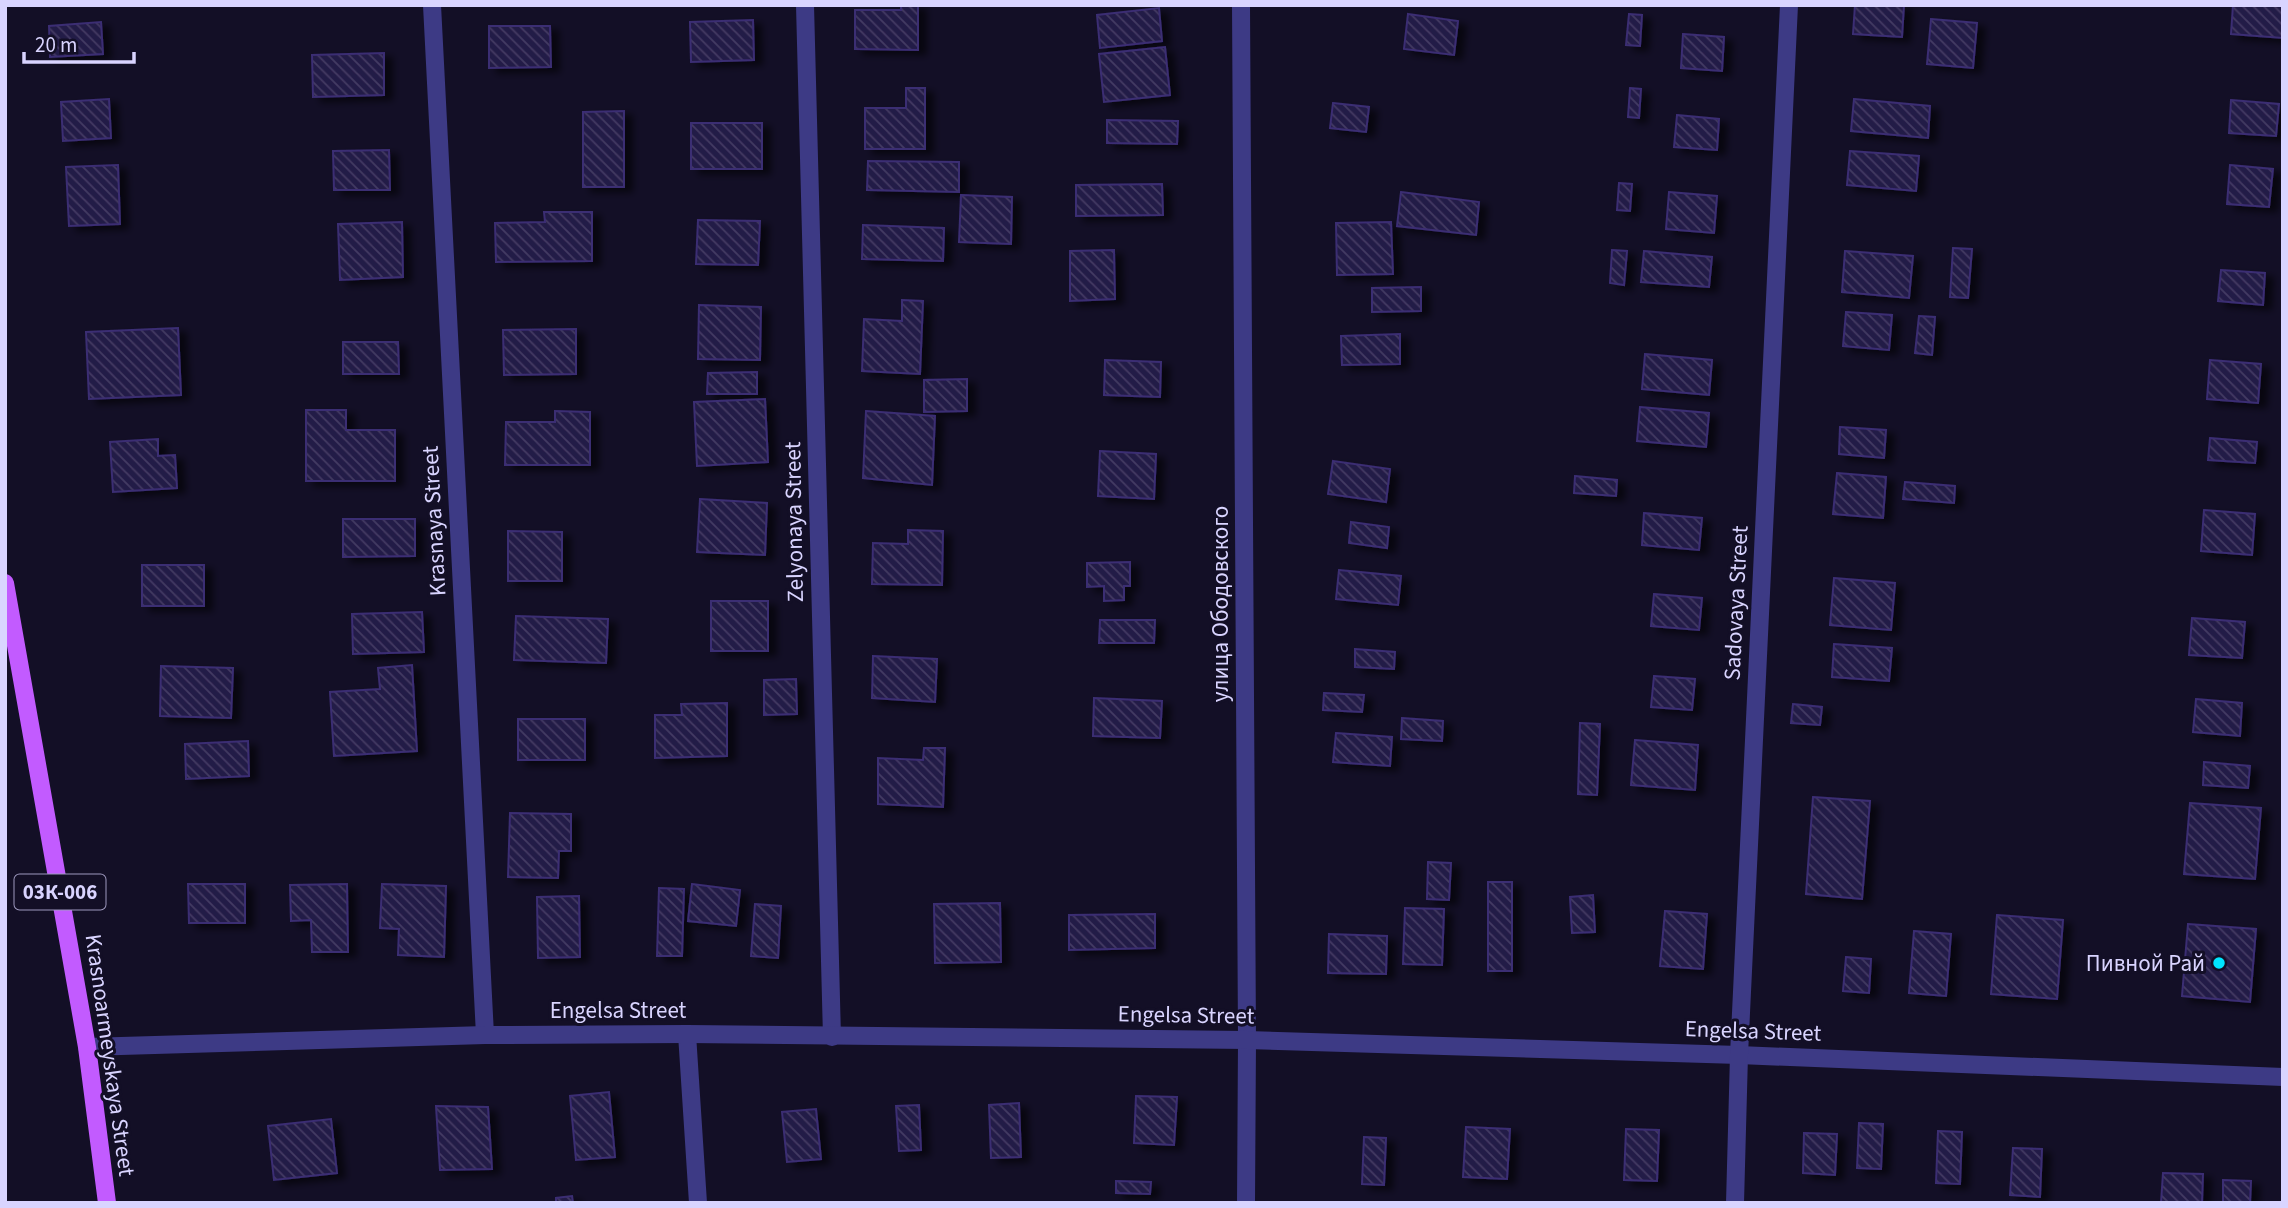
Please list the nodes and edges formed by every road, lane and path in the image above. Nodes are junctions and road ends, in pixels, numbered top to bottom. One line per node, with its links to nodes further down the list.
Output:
1 (432, 5): 7 (street, Krasnaya Street)
2 (805, 5): 8 (street, Zelyonaya Street)
3 (1241, 5): 9 (street, улица Ободовского)
4 (1789, 5): 11 (street, Sadovaya Street)
5 (5, 583): 10 (main road, Krasnoarmeyskaya Street / 03К-006)
6 (687, 1034): 7 (street, Engelsa Street); 8 (street, Engelsa Street); 14 (street)
7 (485, 1035): 10 (street, Engelsa Street)
8 (832, 1037): 9 (street, Engelsa Street)
9 (1247, 1040): 11 (street, Engelsa Street); 15 (street, улица Ободовского)
10 (87, 1046): 13 (main road, Krasnoarmeyskaya Street / 03К-006)
11 (1739, 1055): 12 (street, Engelsa Street); 16 (street, Sadovaya Street)
12 (2283, 1077)
13 (105, 1202)
14 (698, 1203)
15 (1246, 1203)
16 (1735, 1203)

